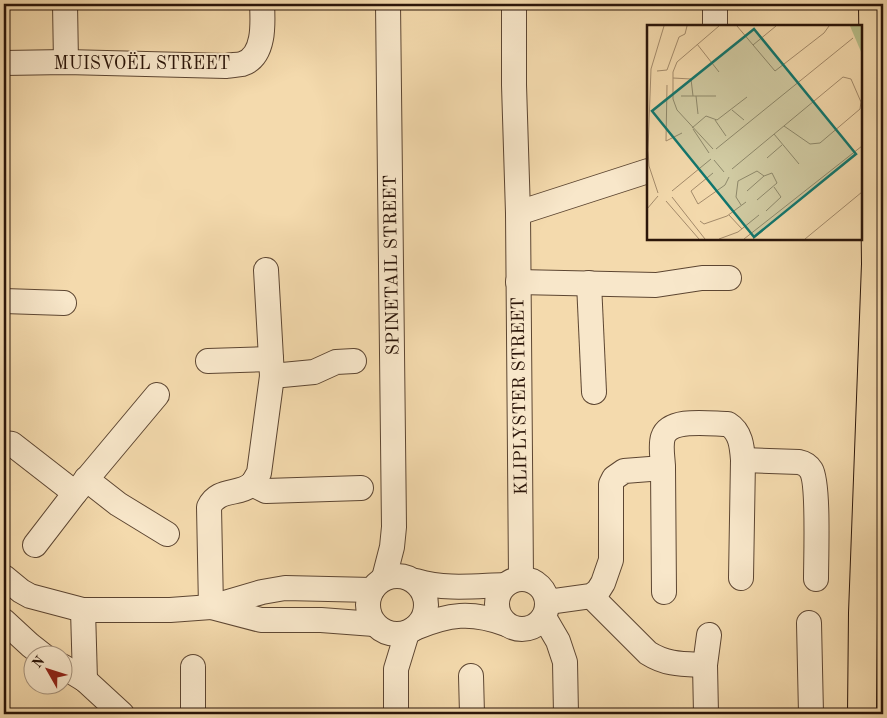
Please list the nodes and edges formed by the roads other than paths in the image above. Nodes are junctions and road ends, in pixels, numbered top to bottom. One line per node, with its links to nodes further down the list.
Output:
1 (65, 4): 8 (street)
2 (262, 4): 8 (street, MUISVOËL STREET)
3 (388, 4): 31 (street, SPINETAIL STREET)
4 (514, 4): 11 (street, KLIPLYSTER STREET)
5 (715, 4): 7 (street)
6 (873, 4): 12 (main road)
7 (715, 25)
8 (66, 62): 9 (street, MUISVOËL STREET)
9 (4, 63)
10 (647, 171): 11 (street)
11 (518, 213): 15 (street, KLIPLYSTER STREET)
12 (876, 264): 24 (main road); 65 (main road)
13 (266, 270): 21 (street)
14 (729, 278): 16 (street)
15 (518, 282): 16 (street); 38 (street, KLIPLYSTER STREET)
16 (589, 284): 22 (street)
17 (4, 300): 18 (street)
18 (64, 303)
19 (354, 360): 21 (street)
20 (208, 361): 21 (street)
21 (272, 367): 28 (street)
22 (594, 392)
23 (157, 395): 29 (street)
24 (883, 415)
25 (4, 443): 29 (street)
26 (743, 460): 27 (street); 35 (street); 37 (street)
27 (663, 468): 41 (street); 42 (street)
28 (252, 484): 30 (street); 43 (street)
29 (81, 486): 32 (street); 33 (street)
30 (361, 488)
31 (394, 527): 36 (street, SPINETAIL STREET); 39 (street, SPINETAIL STREET)
32 (166, 534)
33 (35, 545)
34 (4, 577): 45 (street)
35 (741, 578)
36 (412, 579): 38 (street); 39 (street); 50 (street)
37 (816, 579)
38 (513, 582): 44 (street); 49 (street)
39 (378, 584): 40 (street); 50 (street)
40 (285, 588): 43 (street); 46 (street)
41 (664, 592)
42 (591, 596): 44 (street); 53 (street)
43 (210, 607): 45 (street); 46 (street)
44 (546, 609): 49 (street); 62 (street)
45 (83, 610): 57 (street)
46 (284, 620): 50 (street)
47 (4, 621): 52 (street)
48 (809, 623): 64 (street)
49 (506, 624): 50 (street)
50 (395, 629): 60 (street)
51 (709, 635): 53 (street)
52 (31, 646)
53 (705, 665): 63 (street)
54 (194, 667): 59 (street)
55 (72, 672): 57 (street)
56 (472, 676): 61 (street)
57 (85, 680): 58 (street)
58 (122, 714)
59 (193, 714)
60 (396, 714)
61 (472, 714)
62 (566, 714)
63 (706, 714)
64 (811, 714)
65 (862, 714)

